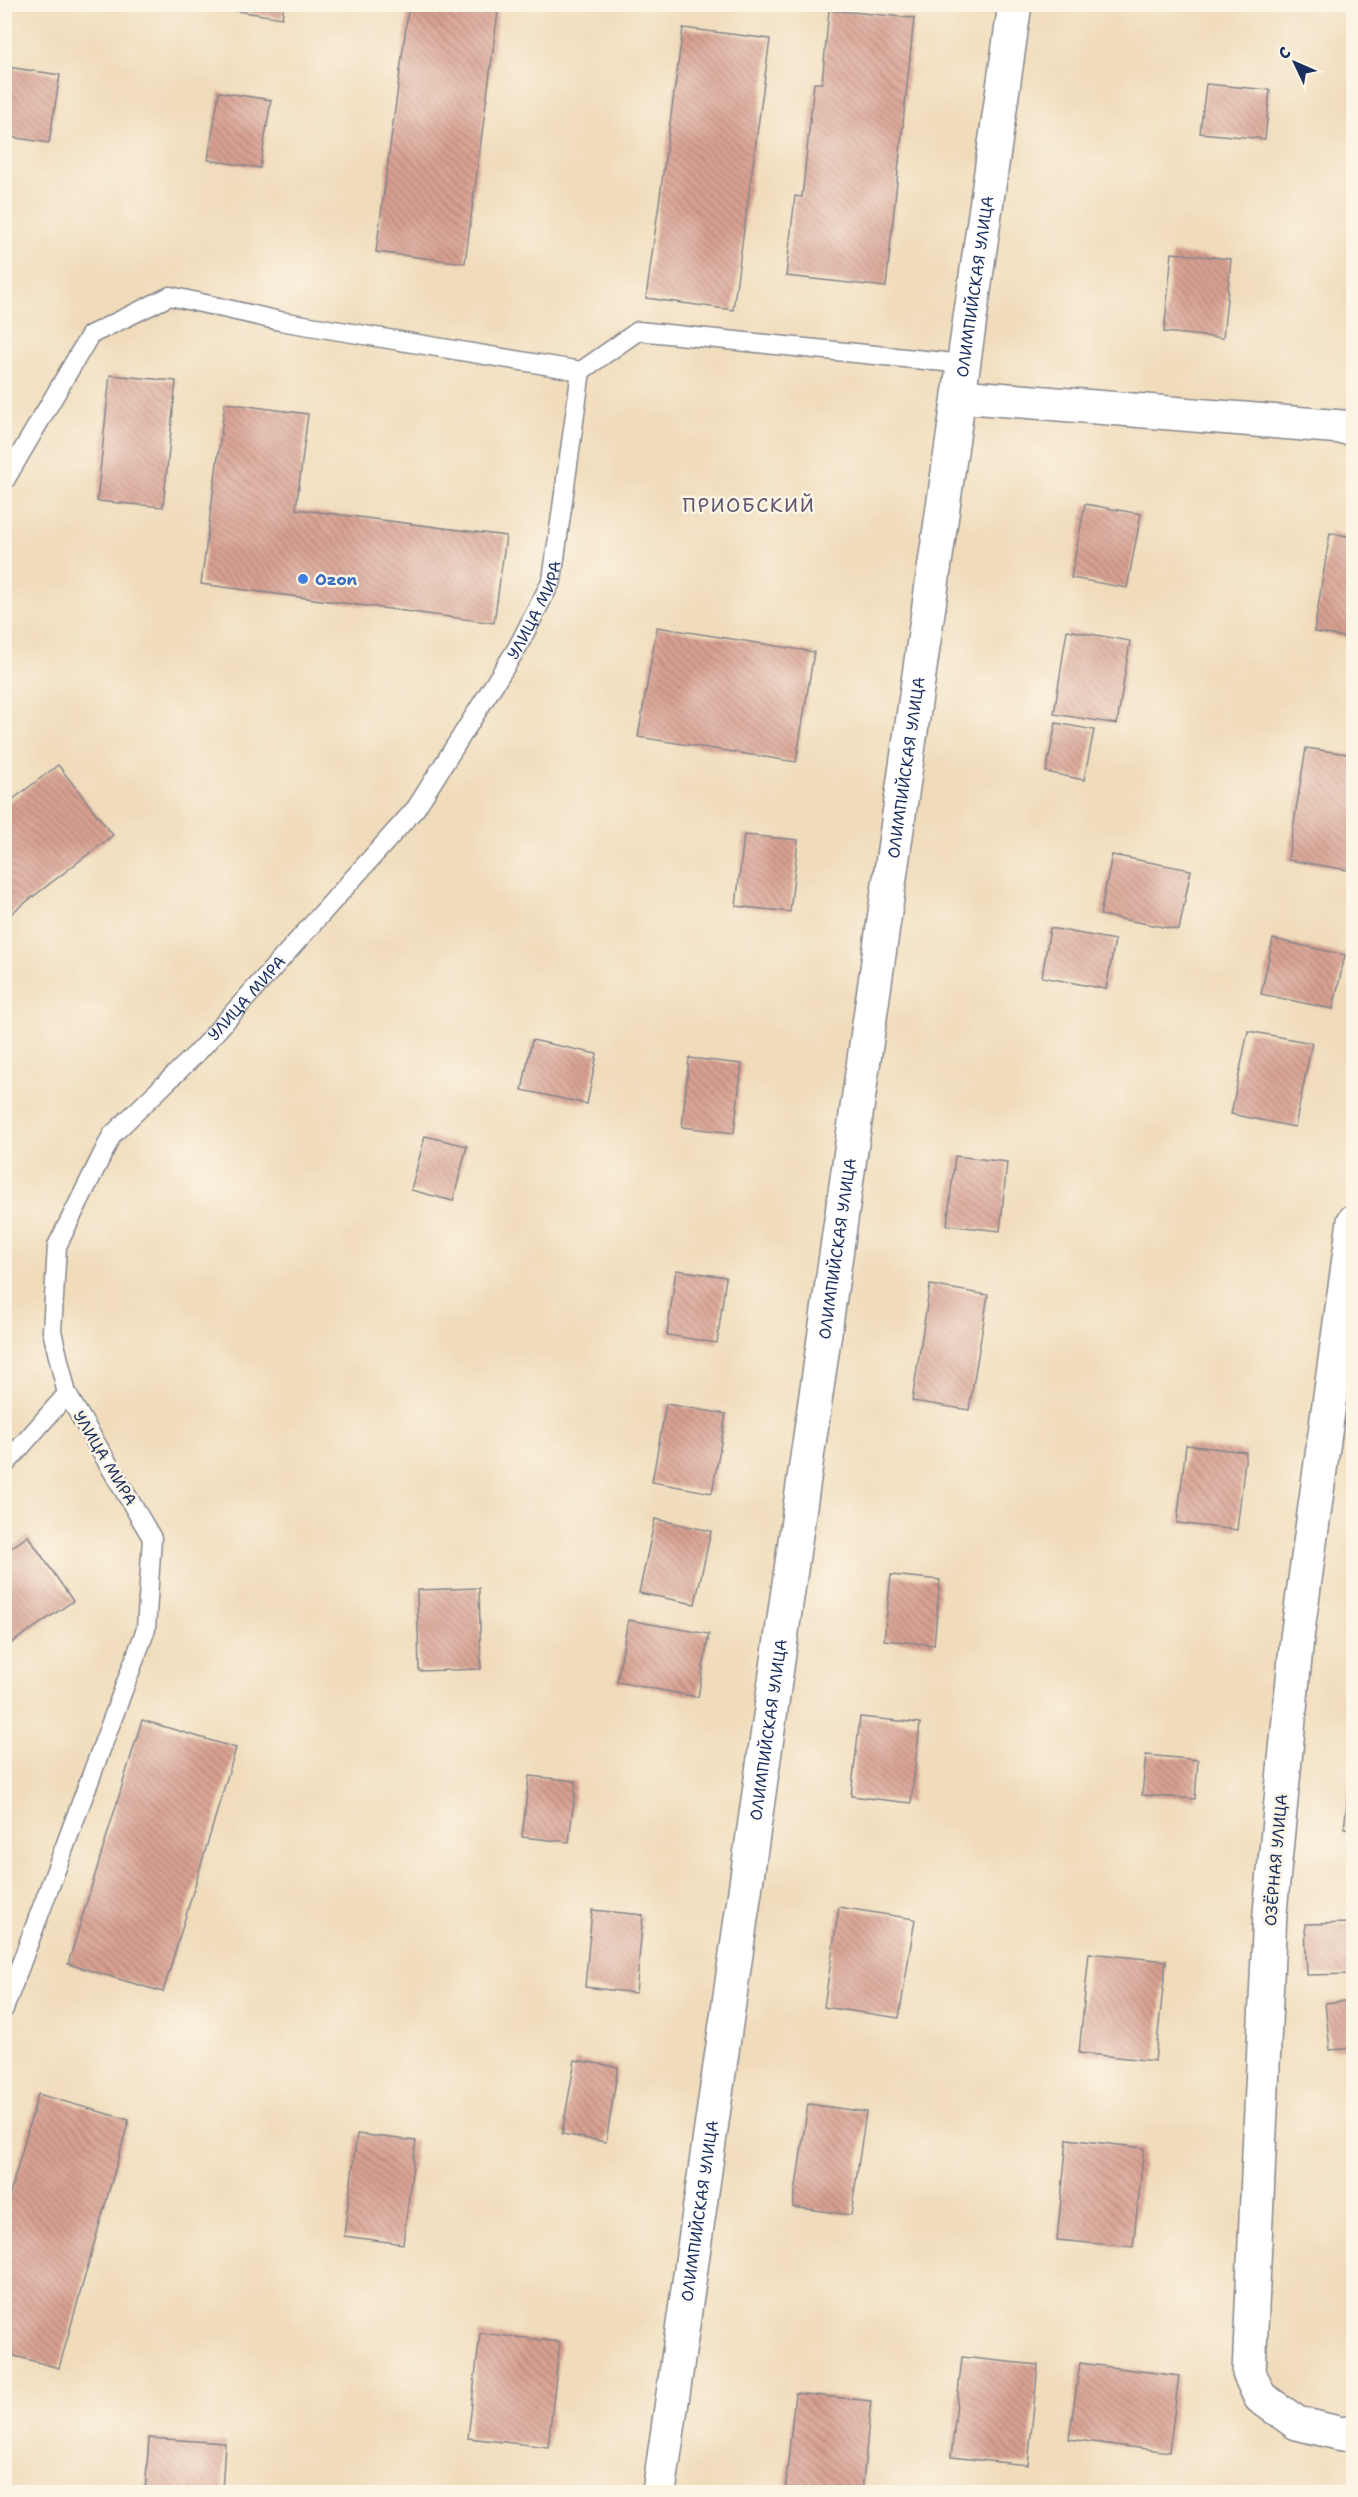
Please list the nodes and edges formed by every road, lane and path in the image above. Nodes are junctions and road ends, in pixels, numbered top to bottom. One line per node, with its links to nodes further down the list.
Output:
1 (1015, 4): 2 (street, ОЛИМПИЙСКАЯ УЛИЦА)
2 (964, 364): 3 (lane); 4 (street, ОЛИМПИЙСКАЯ УЛИЦА)
3 (581, 371): 6 (lane); 8 (lane, УЛИЦА МИРА)
4 (960, 396): 5 (street); 12 (street, ОЛИМПИЙСКАЯ УЛИЦА)
5 (1353, 428)
6 (4, 483)
7 (1353, 1221): 11 (street, ОЗЁРНАЯ УЛИЦА)
8 (67, 1394): 9 (lane); 10 (lane, УЛИЦА МИРА)
9 (4, 1466)
10 (4, 2009)
11 (1353, 2432)
12 (659, 2493)

